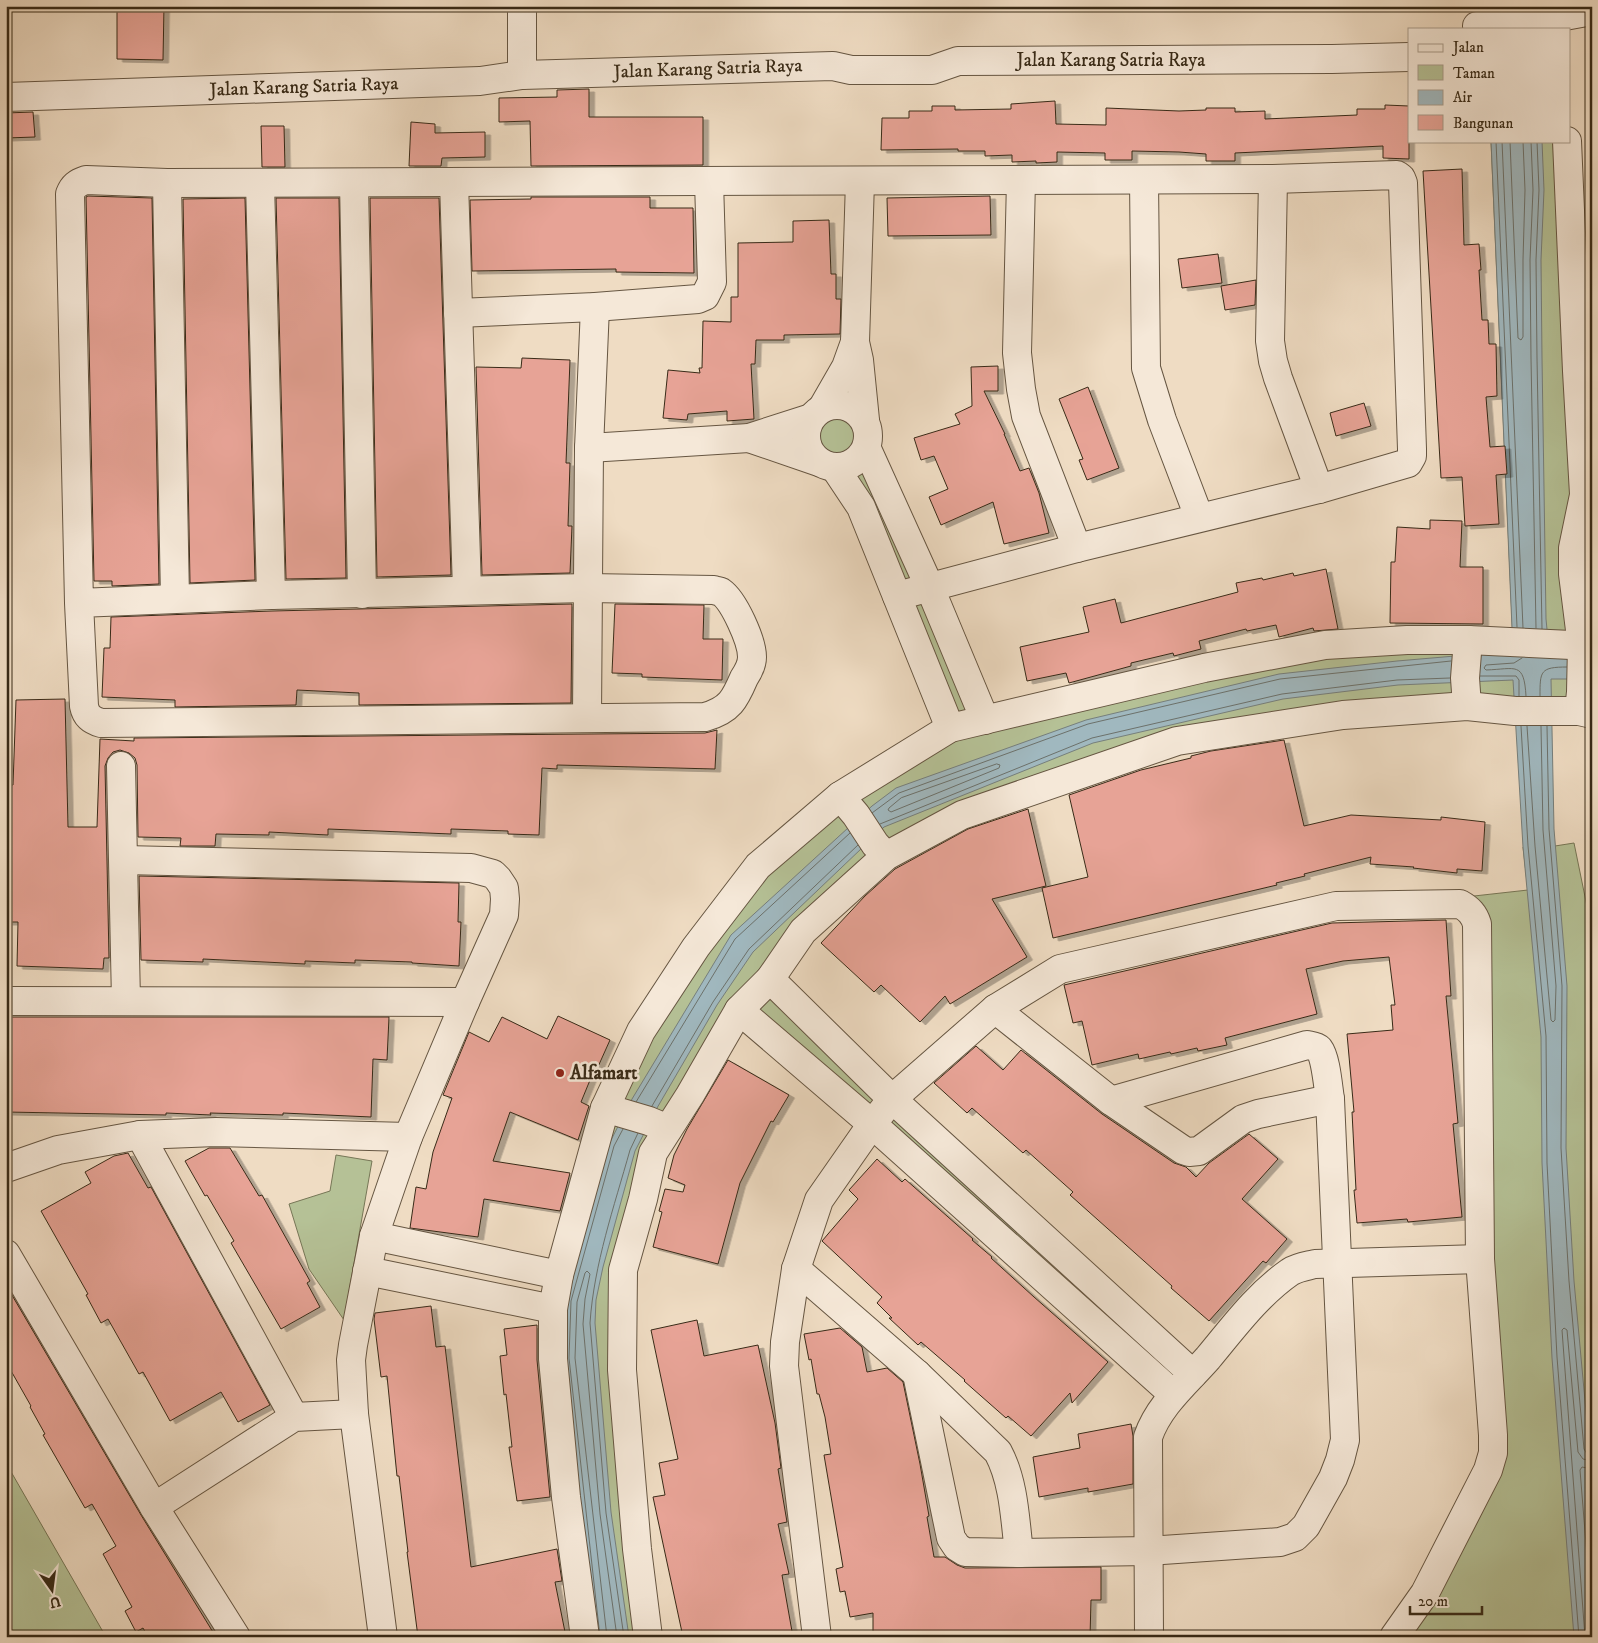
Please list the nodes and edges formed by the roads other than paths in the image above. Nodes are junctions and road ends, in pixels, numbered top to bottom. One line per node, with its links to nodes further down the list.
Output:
1 (522, 6): 7 (street)
2 (1592, 11): 5 (street)
3 (1531, 14): 4 (street); 5 (street)
4 (1477, 20)
5 (1560, 23)
6 (1408, 57): 7 (street, Jalan Karang Satria Raya)
7 (522, 74): 8 (street, Jalan Karang Satria Raya)
8 (6, 97)
9 (1567, 142): 29 (street)
10 (1273, 179): 12 (street); 28 (street); 28 (street)
11 (1020, 180): 12 (street); 14 (street); 31 (street)
12 (1144, 180): 30 (street)
13 (709, 181): 14 (street); 15 (street); 19 (street)
14 (860, 181): 21 (street)
15 (454, 182): 18 (street); 20 (street)
16 (167, 183): 17 (street); 38 (street); 39 (street)
17 (260, 183): 18 (street); 36 (street)
18 (354, 183): 35 (street)
19 (595, 307): 20 (street); 25 (street)
20 (458, 313): 34 (street)
21 (855, 342): 22 (street); 23 (street)
22 (817, 413): 23 (street); 24 (street); 27 (street)
23 (865, 420): 26 (street)
24 (749, 438): 25 (street); 27 (street)
25 (589, 448): 32 (street)
26 (866, 448): 27 (street); 33 (street)
27 (827, 465): 37 (street)
28 (1319, 489): 30 (street)
29 (1588, 506): 41 (street)
30 (1199, 517): 31 (street)
31 (1077, 548): 33 (street)
32 (588, 588): 34 (street); 44 (street); 44 (street)
33 (930, 588): 37 (street); 45 (street)
34 (467, 590): 35 (street)
35 (362, 594): 36 (street)
36 (271, 595): 38 (street)
37 (897, 596): 46 (street)
38 (175, 598): 39 (street)
39 (79, 602): 44 (street)
40 (1467, 647): 41 (street); 42 (street); 45 (street)
41 (1585, 650): 43 (street)
42 (1467, 706): 43 (street); 49 (street)
43 (1584, 706)
44 (587, 717)
45 (985, 720): 46 (street)
46 (950, 728): 48 (street)
47 (121, 766): 50 (street)
48 (848, 806): 49 (street); 60 (street)
49 (880, 850): 51 (street)
50 (124, 860): 53 (street); 54 (street)
51 (770, 979): 56 (street); 57 (street)
52 (6, 1001): 53 (street)
53 (126, 1001): 54 (street)
54 (465, 1002): 64 (street)
55 (995, 1009): 57 (street); 59 (street); 70 (street)
56 (739, 1010): 61 (street); 62 (street)
57 (892, 1099): 61 (street); 66 (street)
58 (1330, 1099): 59 (street); 59 (street); 71 (street)
59 (1111, 1101)
60 (605, 1108): 62 (street); 74 (street)
61 (872, 1124): 67 (street); 72 (street)
62 (668, 1129): 87 (street)
63 (140, 1135): 64 (street); 65 (street); 80 (street)
64 (408, 1137): 68 (street)
65 (6, 1168)
66 (1017, 1213): 67 (street); 77 (street)
67 (996, 1234): 78 (street)
68 (374, 1236): 73 (street); 74 (street)
69 (6, 1254): 81 (street)
70 (1480, 1259): 71 (street); 90 (street)
71 (1338, 1264): 77 (street); 82 (street)
72 (796, 1269): 76 (street); 88 (street)
73 (367, 1271): 75 (street); 79 (street)
74 (559, 1276): 75 (street)
75 (554, 1308): 86 (street)
76 (917, 1374): 83 (street); 83 (street)
77 (1193, 1374): 78 (street)
78 (1173, 1394): 82 (street)
79 (354, 1414): 80 (street); 85 (street)
80 (294, 1417): 81 (street)
81 (154, 1507): 84 (street)
82 (1148, 1552): 83 (street); 89 (street)
83 (1019, 1553)
84 (236, 1637)
85 (384, 1637)
86 (585, 1637)
87 (648, 1637)
88 (817, 1637)
89 (1149, 1637)
90 (1394, 1637)

